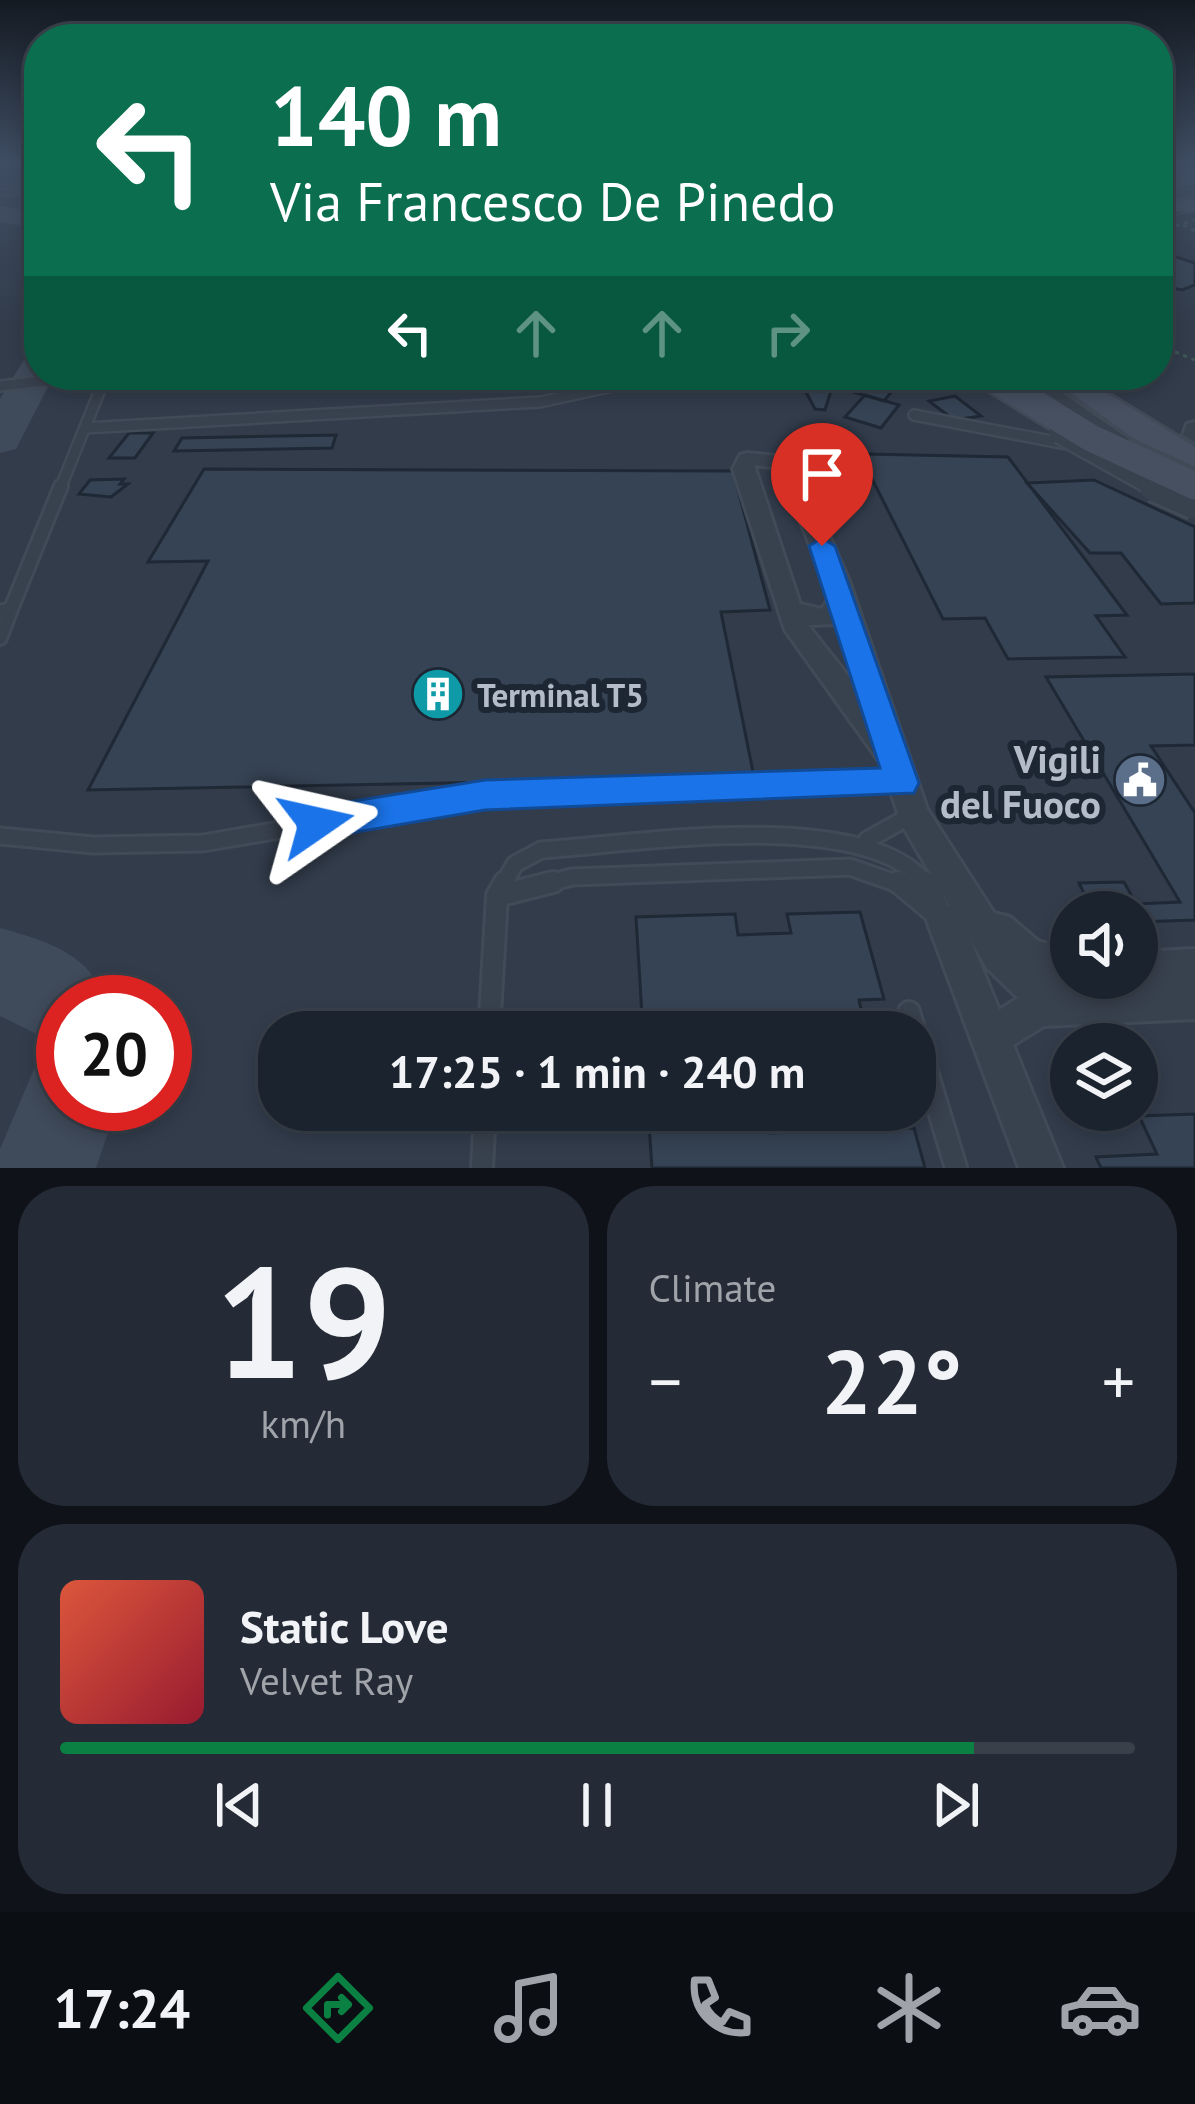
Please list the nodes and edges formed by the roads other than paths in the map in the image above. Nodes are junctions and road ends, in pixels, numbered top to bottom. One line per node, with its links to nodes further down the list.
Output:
1 (100, 390): 9 (lane)
2 (609, 390): 9 (lane)
3 (1005, 390): 14 (street, bridge)
4 (1008, 390): 11 (lane)
5 (1010, 390): 13 (main road, bridge)
6 (1050, 390): 13 (lane, bridge)
7 (1080, 390): 10 (main road)
8 (914, 416): 11 (lane)
9 (85, 428): 17 (lane)
10 (1143, 432): 11 (lane); 12 (main road)
11 (1091, 445)
12 (1195, 458)
13 (1195, 482)
14 (1195, 505)
15 (842, 597): 16 (street); 16 (street); 19 (street)
16 (787, 607): 19 (street)
17 (6, 611): 18 (lane)
18 (0, 638)
19 (904, 786): 20 (lane); 21 (lane); 23 (street)
20 (0, 836)
21 (867, 840): 22 (lane); 23 (lane)
22 (497, 896): 23 (lane); 30 (lane)
23 (955, 910): 26 (street); 31 (street)
24 (1195, 967): 25 (street)
25 (1158, 969)
26 (1050, 978)
27 (1050, 990): 31 (street)
28 (1158, 995): 29 (street)
29 (1195, 1000)
30 (490, 1011)
31 (993, 1035): 36 (street)
32 (936, 1102): 35 (lane)
33 (484, 1131): 34 (lane)
34 (482, 1168)
35 (956, 1168)
36 (1041, 1168)

